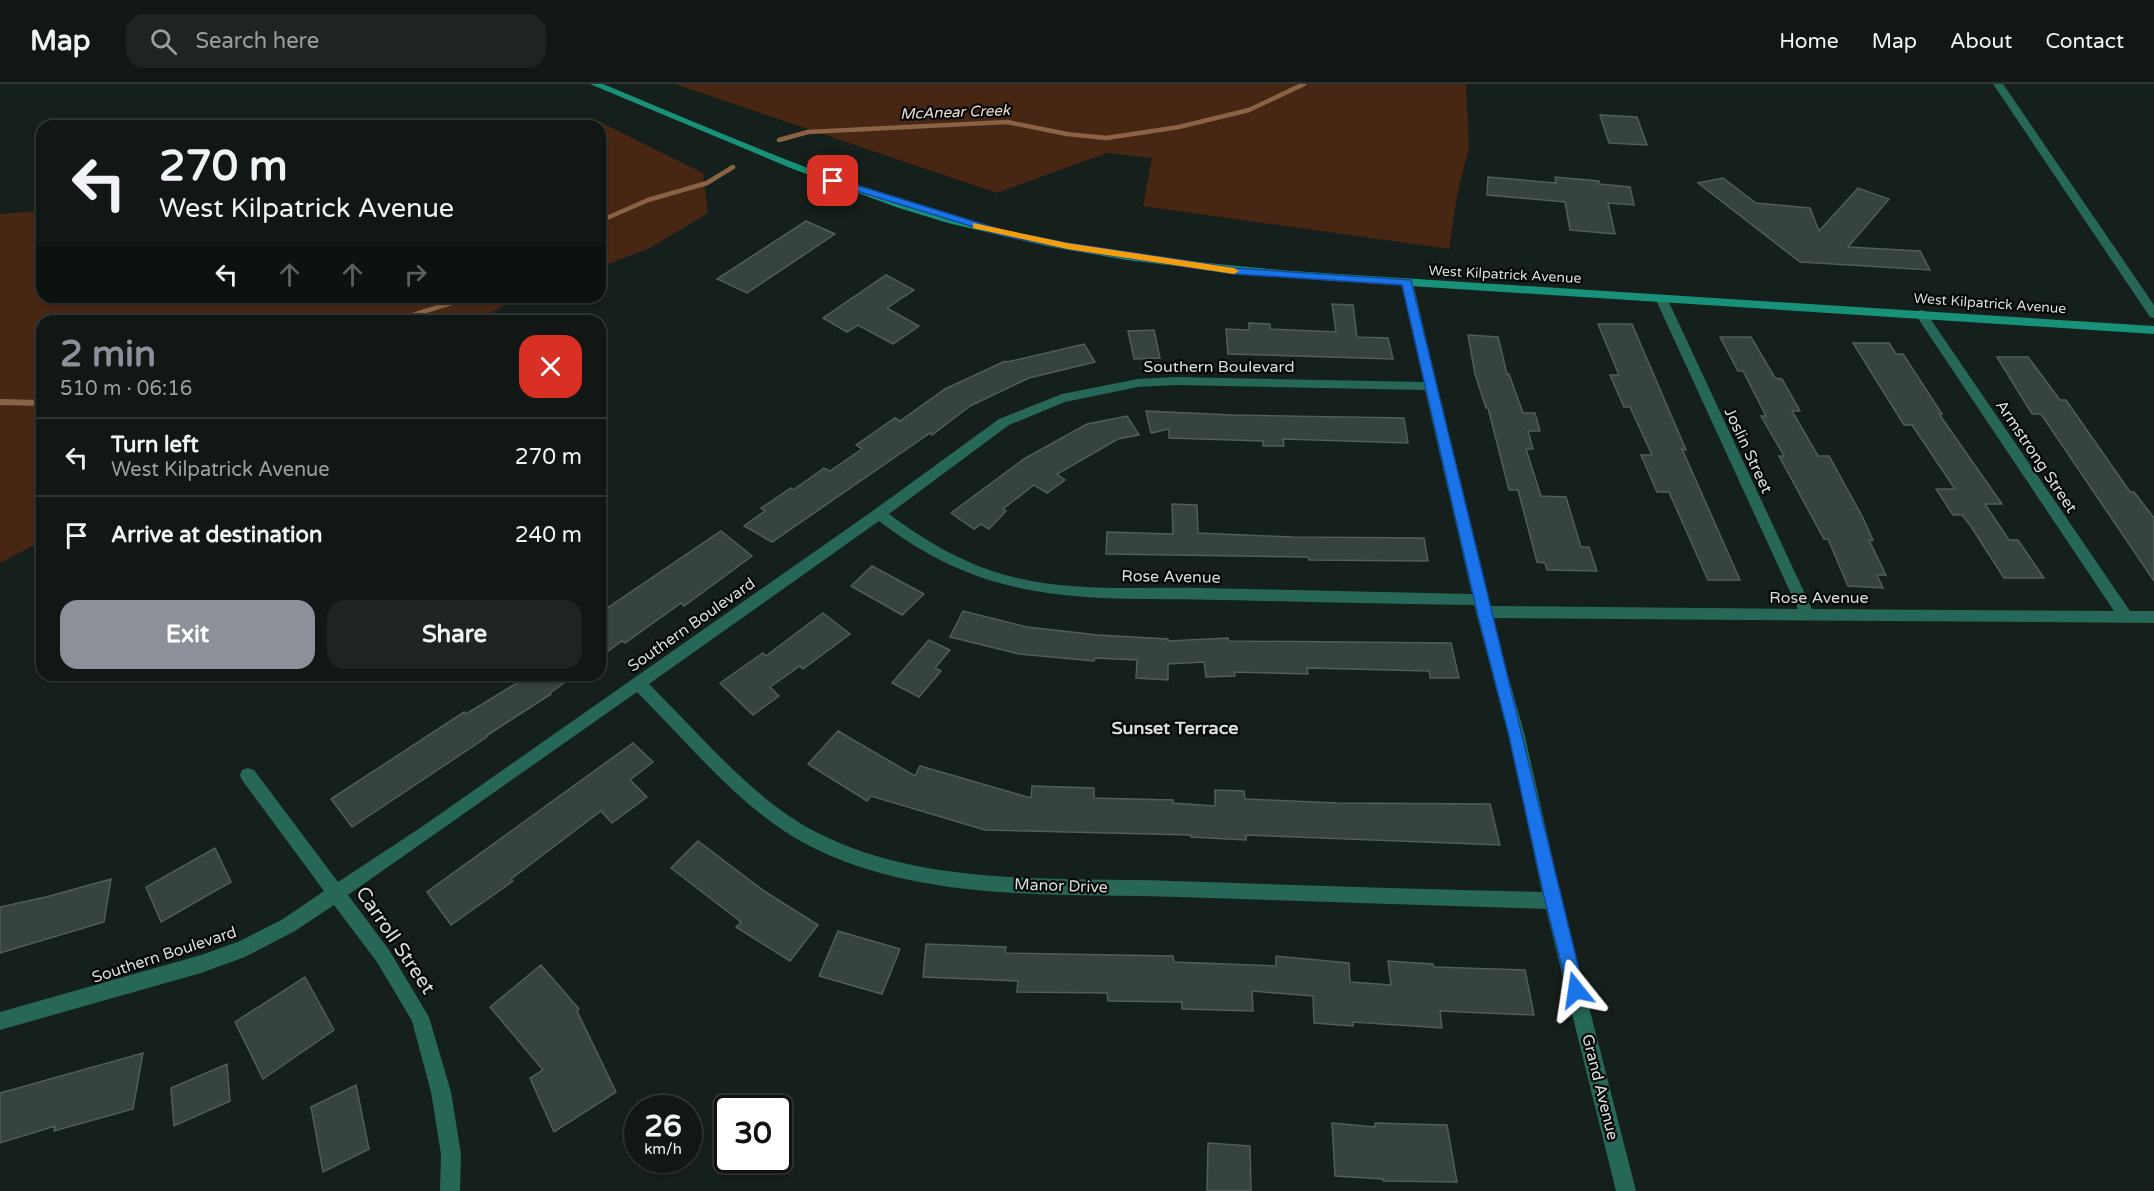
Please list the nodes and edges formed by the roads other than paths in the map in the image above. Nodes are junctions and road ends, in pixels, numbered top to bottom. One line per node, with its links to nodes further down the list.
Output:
1 (595, 84): 3 (main road, West Kilpatrick Avenue)
2 (1998, 84): 6 (street)
3 (1407, 283): 4 (main road, West Kilpatrick Avenue); 8 (street, Grand Avenue)
4 (1661, 298): 5 (main road, West Kilpatrick Avenue); 11 (street, Joslin Street)
5 (1921, 314): 7 (main road, West Kilpatrick Avenue); 12 (street, Armstrong Street)
6 (2154, 314)
7 (2154, 330)
8 (1432, 386): 9 (street, Southern Boulevard); 10 (street, Grand Avenue)
9 (879, 514): 10 (street, Rose Avenue); 14 (street, Southern Boulevard)
10 (1482, 606): 11 (street, Rose Avenue); 17 (street, Grand Avenue)
11 (1808, 615): 12 (street, Rose Avenue)
12 (2126, 617): 13 (street, Rose Avenue)
13 (2154, 617)
14 (638, 683): 16 (street, Southern Boulevard); 17 (street, Manor Drive)
15 (248, 776): 16 (street, Carroll Street)
16 (338, 893): 18 (street, Southern Boulevard); 19 (street, Carroll Street)
17 (1553, 901): 20 (street, Grand Avenue)
18 (0, 1020)
19 (450, 1191)
20 (1626, 1191)

